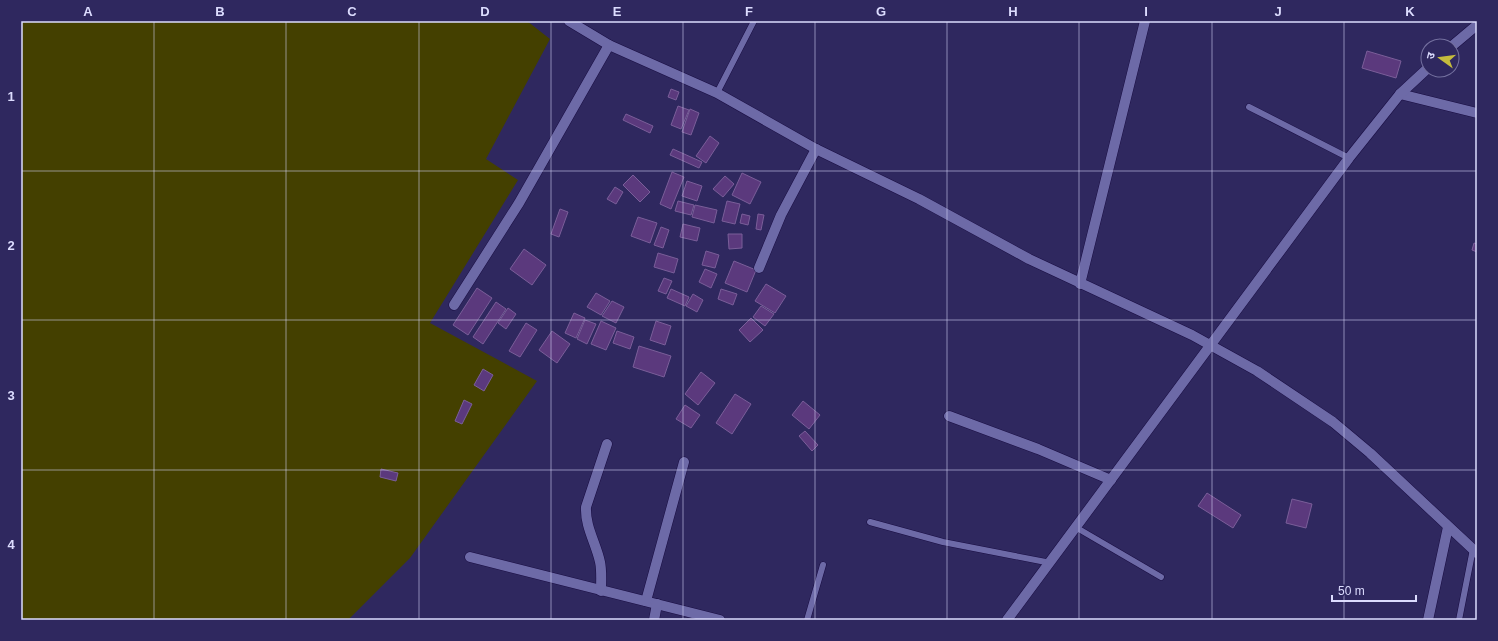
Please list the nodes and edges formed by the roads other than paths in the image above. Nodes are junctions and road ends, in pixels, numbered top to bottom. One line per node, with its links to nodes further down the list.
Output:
1 (569, 21): 6 (street)
2 (754, 21): 8 (lane)
3 (1145, 21): 15 (street)
4 (1477, 25): 5 (street)
5 (1460, 39)
6 (609, 44): 8 (street); 16 (street)
7 (1420, 75): 9 (street)
8 (716, 92): 12 (street)
9 (1400, 94): 11 (street); 13 (street)
10 (1249, 107): 13 (lane)
11 (1477, 113)
12 (816, 149): 14 (street); 15 (street)
13 (1349, 158): 17 (street)
14 (759, 268)
15 (1080, 284): 17 (street)
16 (454, 305)
17 (1210, 344): 21 (street); 23 (street)
18 (949, 416): 21 (street)
19 (607, 444): 30 (street)
20 (684, 462): 31 (street)
21 (1111, 480): 24 (street)
22 (870, 522): 27 (lane)
23 (1448, 527): 25 (street); 37 (street)
24 (1077, 528): 27 (street); 29 (lane)
25 (1475, 551): 38 (lane)
26 (470, 557): 30 (street)
27 (1051, 563): 36 (street)
28 (823, 565): 35 (lane)
29 (1161, 577)
30 (601, 591): 31 (street)
31 (646, 601): 32 (street)
32 (657, 604): 33 (street); 34 (street)
33 (654, 620)
34 (720, 620)
35 (807, 620)
36 (1007, 620)
37 (1428, 620)
38 (1460, 620)

